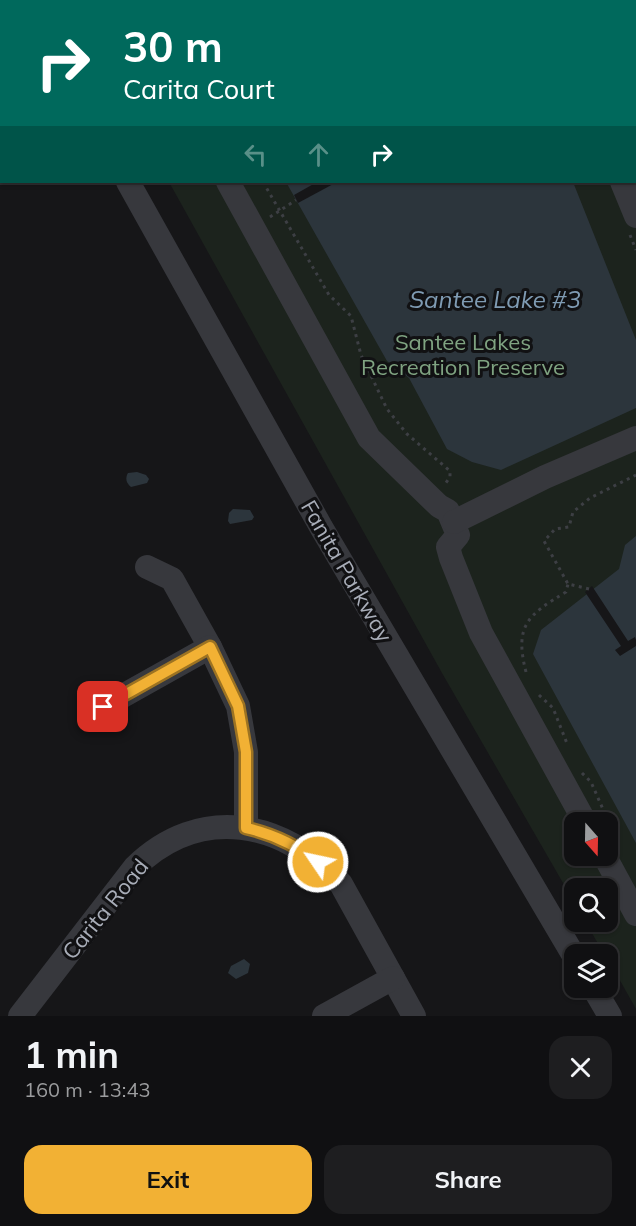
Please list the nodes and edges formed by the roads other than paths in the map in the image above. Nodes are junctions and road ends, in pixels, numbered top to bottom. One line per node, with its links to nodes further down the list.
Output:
1 (129, 183): 14 (street, Fanita Parkway)
2 (229, 183): 6 (street)
3 (622, 183): 4 (street)
4 (636, 216)
5 (636, 438): 6 (street)
6 (454, 522): 10 (street)
7 (147, 567): 8 (street)
8 (210, 647): 9 (street); 11 (street)
9 (103, 707)
10 (580, 812)
11 (246, 828): 15 (street, Carita Road); 17 (street, Carita Road)
12 (617, 866): 13 (street)
13 (636, 914)
14 (567, 944)
15 (393, 978): 18 (street); 19 (street, Carita Road)
16 (599, 998): 20 (street)
17 (20, 1016)
18 (324, 1016)
19 (414, 1016)
20 (610, 1016)

